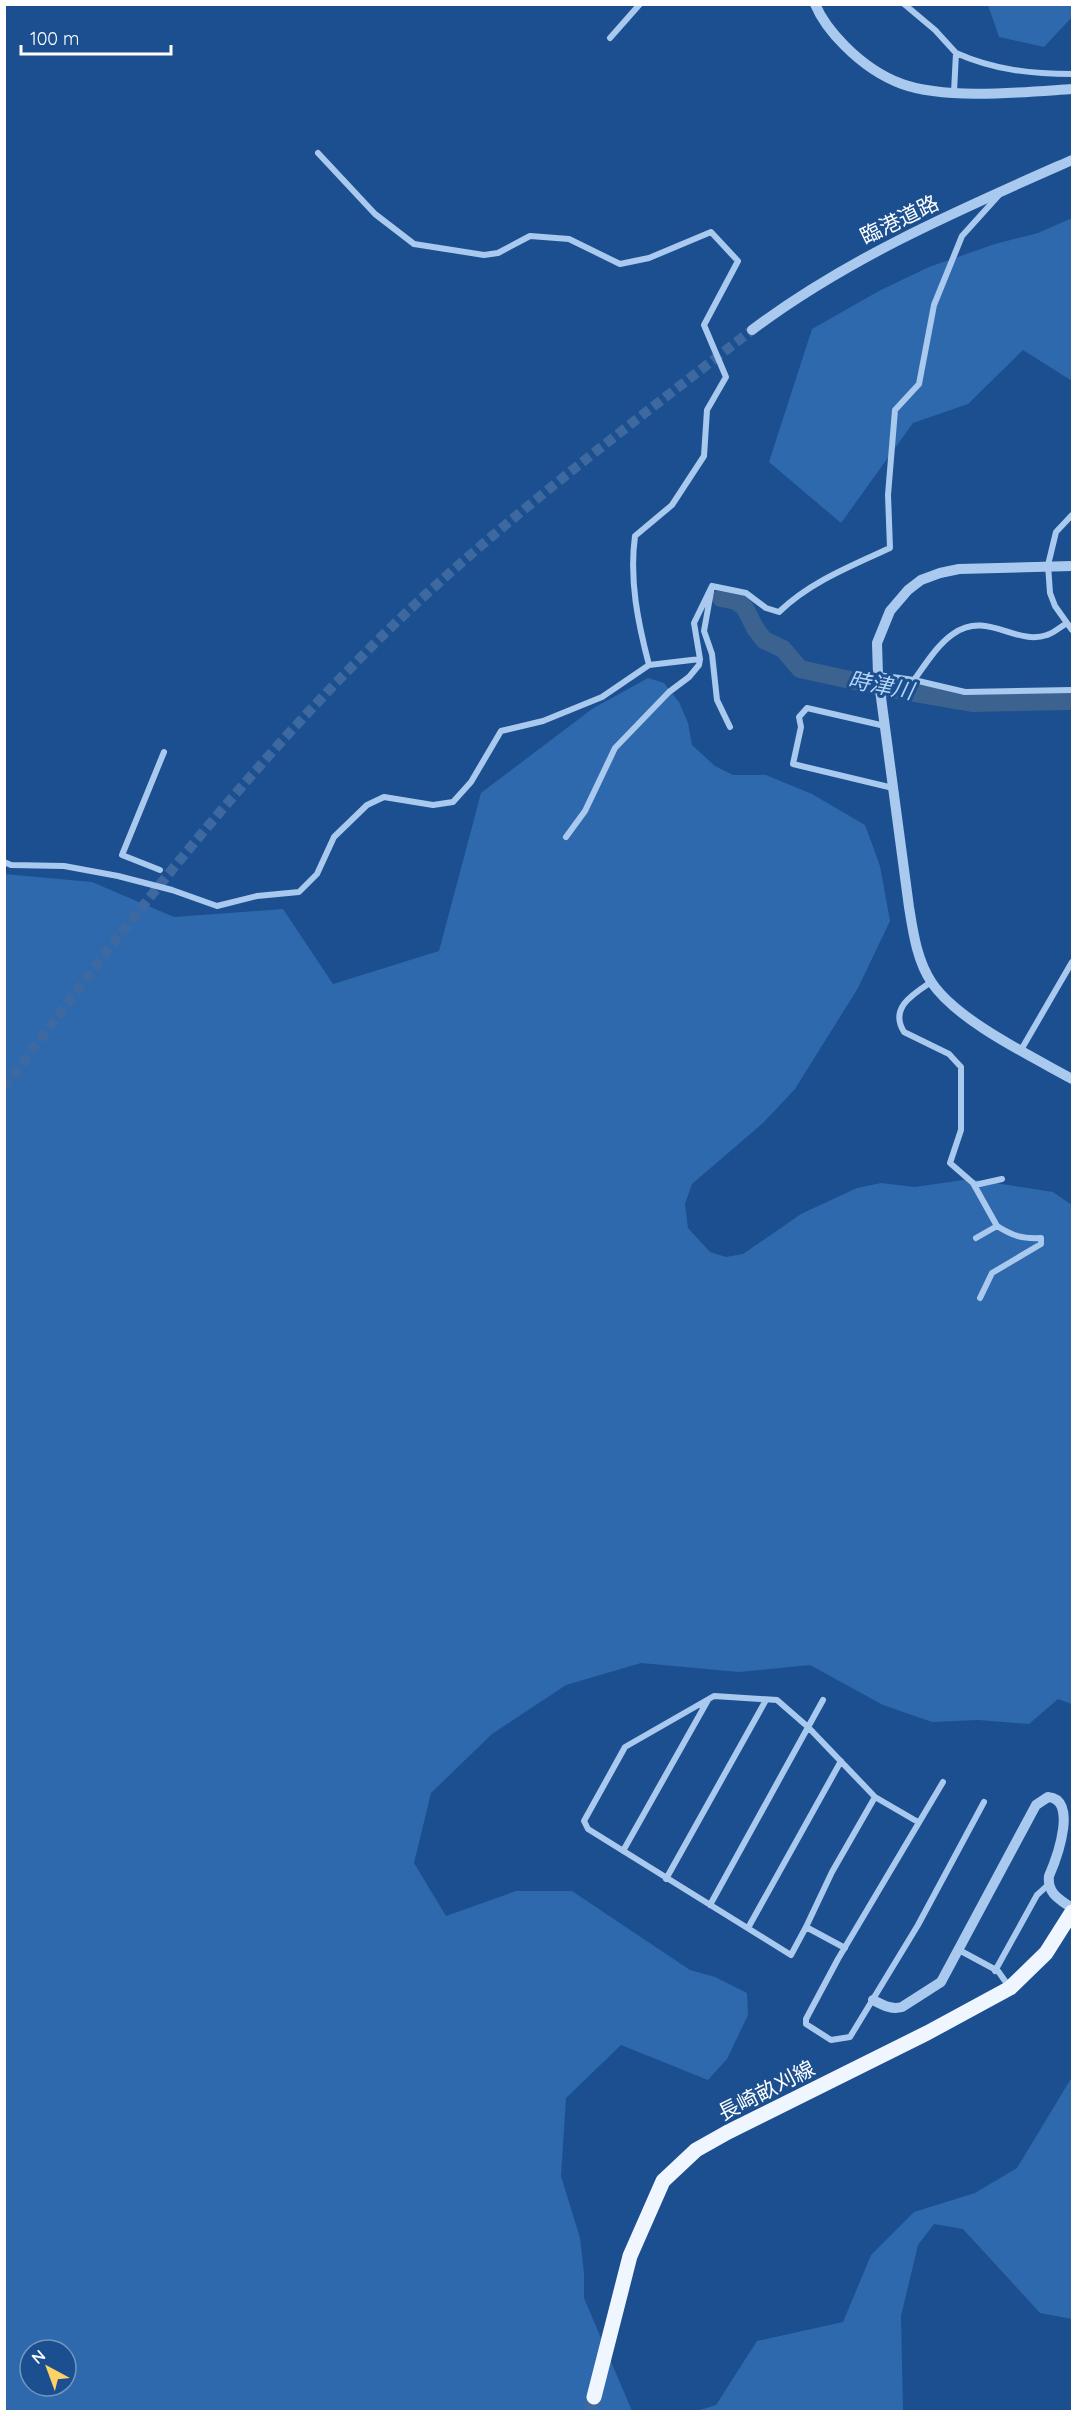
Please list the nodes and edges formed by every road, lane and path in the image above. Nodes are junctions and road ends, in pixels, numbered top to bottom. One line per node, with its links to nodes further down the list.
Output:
1 (640, 4): 4 (street)
2 (815, 4): 8 (street)
3 (904, 4): 5 (street)
4 (610, 38)
5 (956, 53): 6 (street); 8 (street)
6 (1072, 74)
7 (1072, 89): 8 (street)
8 (954, 92)
9 (318, 153): 20 (street)
10 (1072, 160): 11 (street, 臨港道路)
11 (1004, 190): 12 (street, 臨港道路); 16 (street)
12 (752, 330)
13 (1072, 515): 14 (street)
14 (1048, 566): 15 (street); 17 (street); 21 (street)
15 (1072, 566)
16 (712, 586): 19 (street); 25 (street)
17 (1067, 623): 18 (street); 22 (street)
18 (1072, 630)
19 (700, 659): 20 (street); 28 (street)
20 (649, 665): 29 (street)
21 (878, 676): 22 (street); 24 (street)
22 (914, 680): 23 (street)
23 (1072, 690)
24 (885, 726): 27 (street); 27 (street)
25 (730, 727)
26 (164, 752): 30 (street)
27 (894, 788): 32 (street)
28 (566, 837)
29 (4, 862)
30 (160, 870)
31 (1072, 962): 33 (street)
32 (931, 982): 33 (street); 36 (street)
33 (1021, 1050): 34 (street)
34 (1072, 1079)
35 (1002, 1179): 36 (street)
36 (975, 1185): 37 (street)
37 (997, 1226): 38 (street); 39 (street)
38 (976, 1238)
39 (980, 1298)
40 (708, 1700): 41 (street); 49 (street); 49 (street)
41 (766, 1700): 43 (street); 50 (street)
42 (824, 1700): 43 (street)
43 (808, 1727): 44 (street); 52 (street)
44 (841, 1761): 46 (street); 55 (street)
45 (943, 1782): 48 (street)
46 (875, 1797): 48 (street); 54 (street)
47 (984, 1802): 60 (street)
48 (918, 1822): 56 (street)
49 (623, 1851): 50 (street)
50 (666, 1879): 52 (street)
51 (1048, 1885): 53 (street); 57 (street); 58 (street)
52 (710, 1905): 55 (street)
53 (1072, 1910): 59 (main road, 長崎畝刈線)
54 (806, 1926): 55 (street); 56 (street)
55 (748, 1928)
56 (845, 1948): 60 (street)
57 (959, 1950): 58 (street); 60 (street)
58 (995, 1971): 59 (street)
59 (1010, 1988): 61 (main road, 長崎畝刈線)
60 (873, 2000)
61 (594, 2397)

